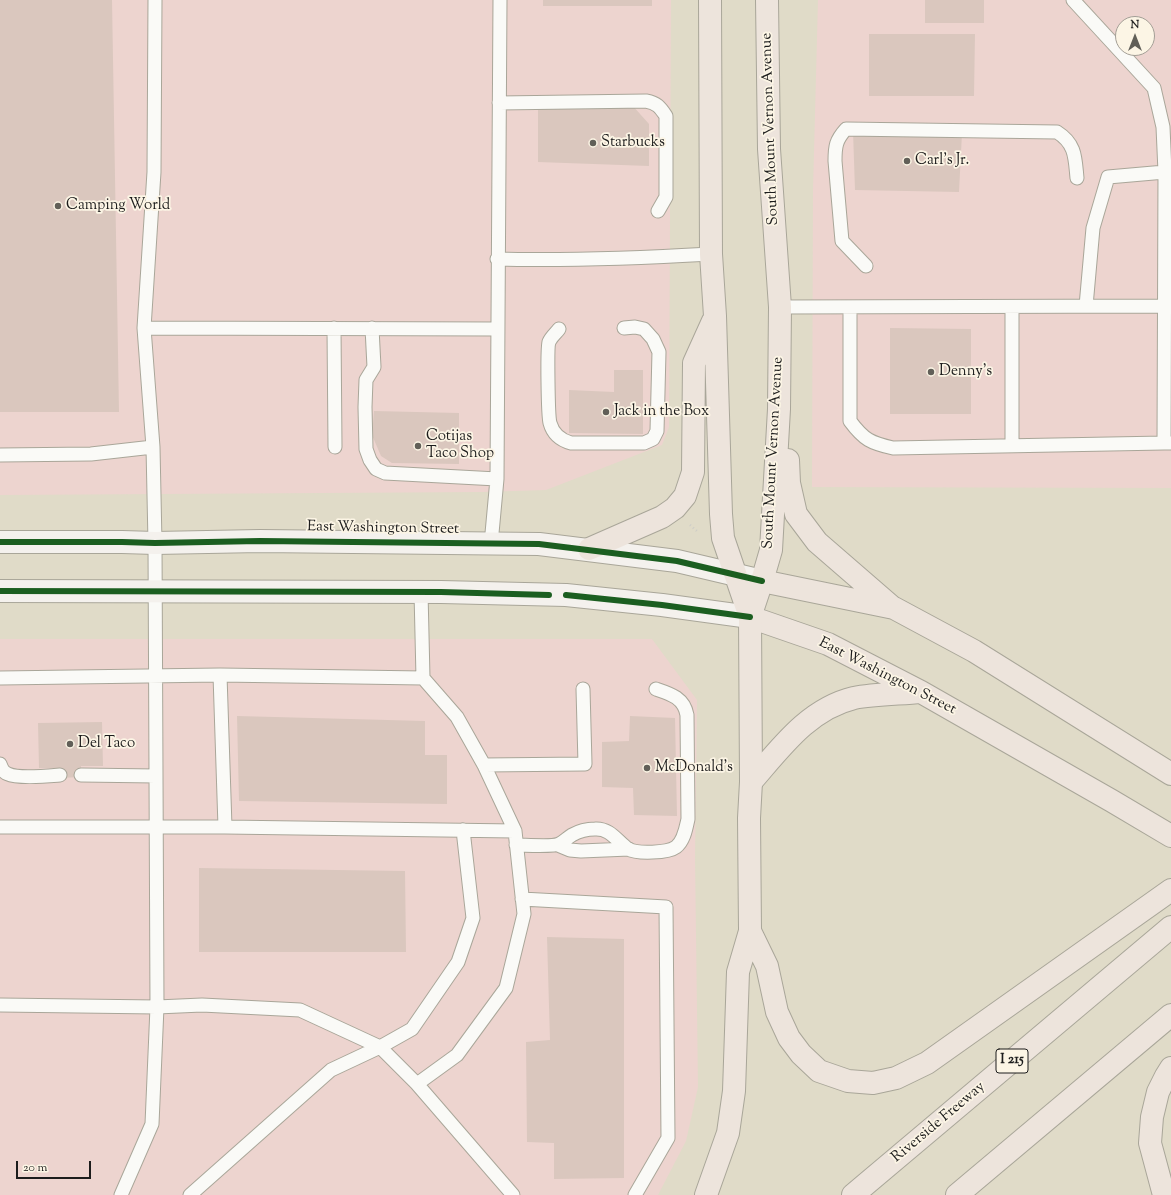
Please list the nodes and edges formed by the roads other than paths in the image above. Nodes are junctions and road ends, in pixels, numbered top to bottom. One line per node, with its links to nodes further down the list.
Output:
1 (155, 0): 19 (lane)
2 (500, 0): 6 (lane)
3 (710, 0): 10 (main road)
4 (767, 0): 15 (main road, South Mount Vernon Avenue)
5 (1073, 0): 7 (lane)
6 (499, 103): 9 (lane); 11 (lane)
7 (1165, 172): 13 (lane); 14 (lane)
8 (1077, 178): 12 (lane)
9 (658, 211)
10 (711, 254): 11 (lane); 18 (main road)
11 (497, 258): 23 (lane)
12 (866, 266)
13 (1086, 306): 14 (lane); 17 (lane)
14 (1164, 306): 26 (lane)
15 (780, 307): 16 (lane); 25 (main road, South Mount Vernon Avenue)
16 (850, 307): 17 (lane); 27 (lane)
17 (1012, 307): 27 (lane)
18 (715, 316): 35 (main road); 36 (main road)
19 (144, 328): 20 (lane); 29 (lane)
20 (334, 328): 21 (lane); 28 (lane)
21 (372, 328): 23 (lane); 31 (lane)
22 (624, 328): 24 (lane)
23 (497, 329): 31 (lane)
24 (559, 329)
25 (779, 409): 37 (main road, South Mount Vernon Avenue); 41 (main road)
26 (1168, 443): 27 (lane)
27 (1012, 446)
28 (335, 447)
29 (153, 448): 30 (lane); 33 (lane)
30 (0, 455)
31 (497, 479): 34 (lane)
32 (0, 542): 33 (main road, East Washington Street)
33 (155, 543): 34 (main road, East Washington Street); 39 (lane)
34 (491, 544): 35 (main road, East Washington Street)
35 (589, 549): 36 (main road, East Washington Street)
36 (734, 574): 37 (main road, East Washington Street); 42 (main road)
37 (762, 581): 41 (main road, East Washington Street); 42 (main road, South Mount Vernon Avenue)
38 (0, 590): 39 (main road, East Washington Street)
39 (155, 592): 40 (main road, East Washington Street); 43 (lane)
40 (421, 592): 42 (main road, East Washington Street); 46 (lane)
41 (894, 608): 52 (main road, East Washington Street)
42 (750, 617): 49 (main road, East Washington Street); 56 (main road)
43 (156, 675): 44 (lane); 45 (lane); 55 (lane)
44 (220, 675): 46 (lane); 59 (lane)
45 (0, 678)
46 (423, 678): 51 (lane)
47 (584, 689): 51 (lane)
48 (656, 689): 65 (lane)
49 (921, 692): 56 (main road); 62 (main road, East Washington Street)
50 (0, 764): 53 (lane)
51 (484, 765): 61 (lane)
52 (1171, 774)
53 (60, 775)
54 (81, 775): 55 (lane)
55 (156, 776): 57 (lane)
56 (751, 782): 69 (main road)
57 (156, 826): 58 (lane); 59 (lane); 71 (lane)
58 (0, 827)
59 (224, 827): 60 (lane)
60 (463, 830): 61 (lane); 73 (lane)
61 (515, 831): 63 (lane)
62 (1171, 836)
63 (516, 845): 64 (lane); 67 (lane)
64 (558, 845): 65 (lane); 65 (lane)
65 (629, 849)
66 (1171, 890): 69 (main road)
67 (522, 899): 75 (lane); 80 (lane)
68 (1171, 926): 82 (main road, Riverside Freeway / I 215)
69 (750, 931): 81 (main road)
70 (0, 1005): 71 (lane)
71 (157, 1007): 73 (lane); 77 (lane)
72 (1171, 1015): 83 (main road)
73 (380, 1047): 75 (lane); 78 (lane)
74 (1171, 1068): 76 (main road)
75 (417, 1084): 79 (lane)
76 (1165, 1194)
77 (121, 1195)
78 (190, 1195)
79 (513, 1195)
80 (636, 1195)
81 (706, 1195)
82 (853, 1195)
83 (957, 1195)

